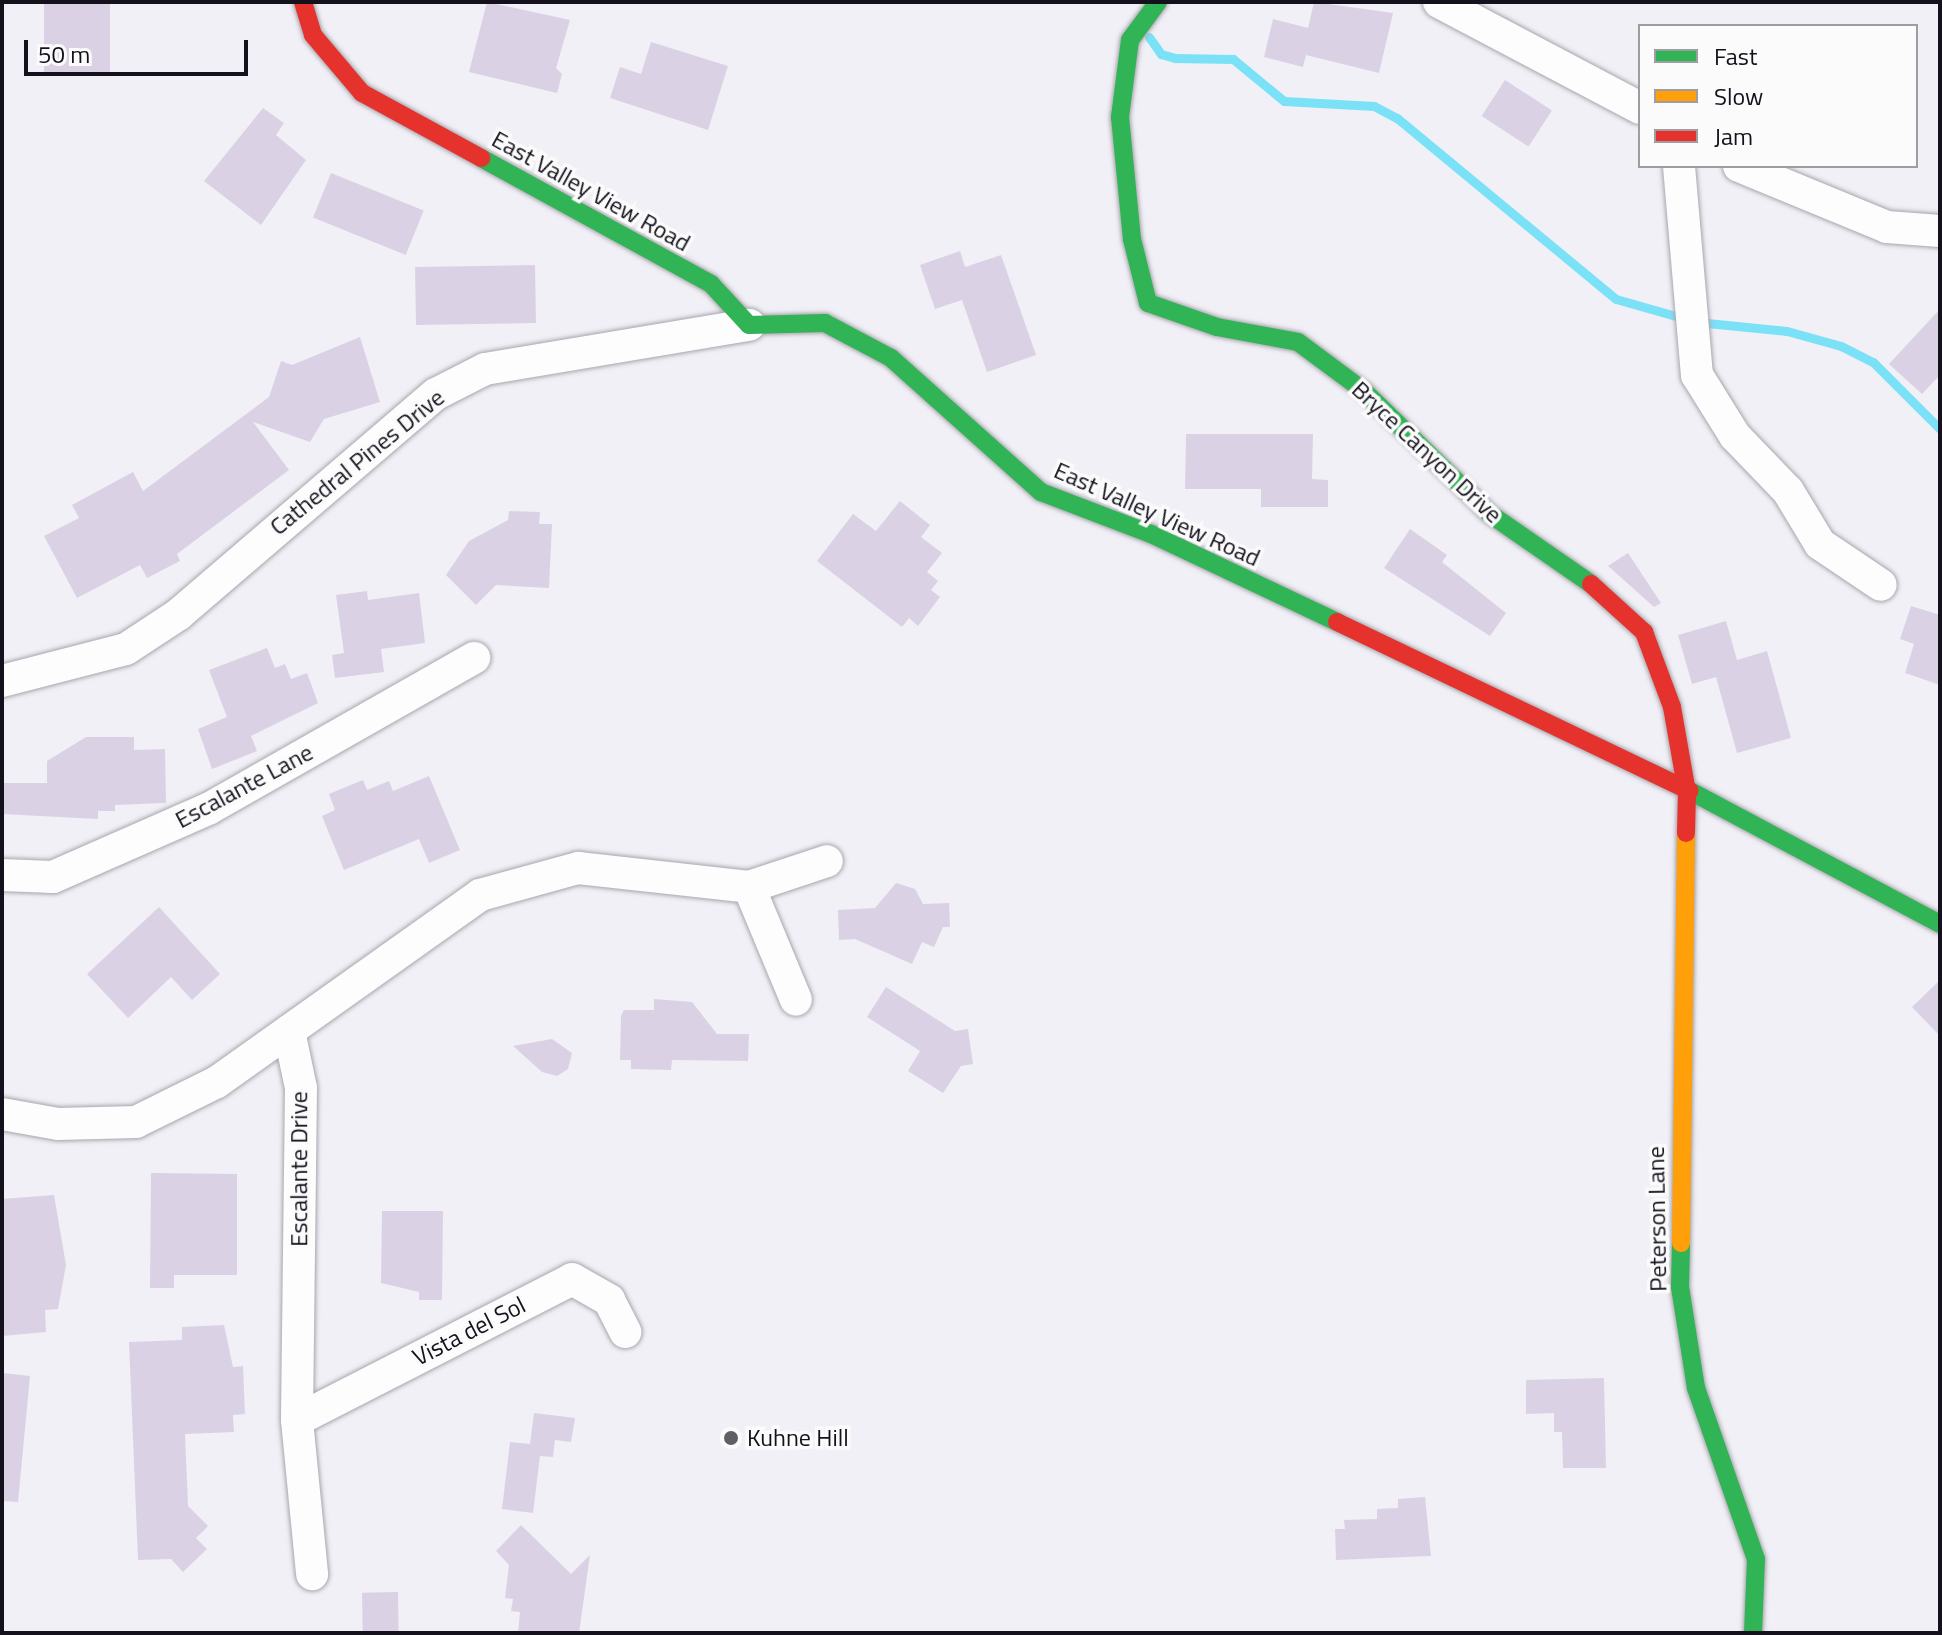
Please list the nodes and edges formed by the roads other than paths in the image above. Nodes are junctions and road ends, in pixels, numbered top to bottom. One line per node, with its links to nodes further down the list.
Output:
1 (303, 2): 8 (street, East Valley View Road)
2 (1158, 2): 12 (street, Bryce Canyon Drive)
3 (1439, 2): 4 (street)
4 (1638, 107)
5 (1679, 168): 9 (street)
6 (1744, 168): 7 (street)
7 (1940, 231)
8 (749, 325): 11 (street, Cathedral Pines Drive); 12 (street, East Valley View Road)
9 (1881, 585)
10 (474, 658): 14 (street, Escalante Lane)
11 (2, 681)
12 (1687, 792): 16 (street); 23 (street, Peterson Lane)
13 (827, 861): 15 (street)
14 (2, 875)
15 (749, 887): 17 (street); 18 (street)
16 (1940, 924)
17 (796, 1000)
18 (289, 1031): 19 (street); 21 (street, Escalante Drive)
19 (2, 1114)
20 (625, 1332): 21 (street, Vista del Sol)
21 (297, 1420): 22 (street, Escalante Drive)
22 (312, 1574)
23 (1753, 1633)

